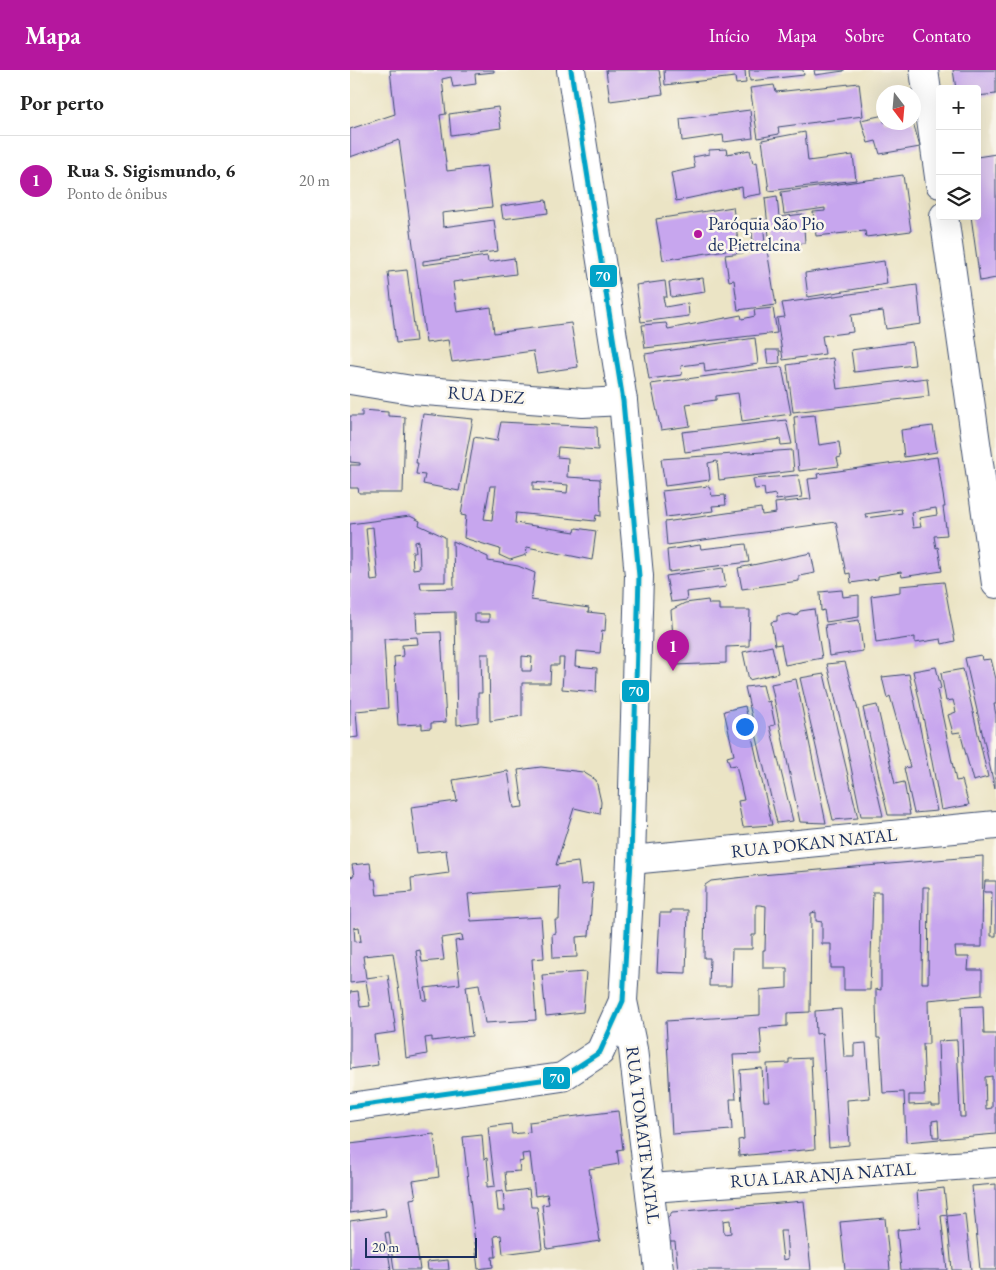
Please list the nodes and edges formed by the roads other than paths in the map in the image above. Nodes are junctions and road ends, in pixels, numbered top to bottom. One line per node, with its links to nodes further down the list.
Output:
1 (572, 70): 6 (street)
2 (924, 70): 3 (street)
3 (939, 175)
4 (945, 220): 7 (street)
5 (350, 380): 6 (street, RUA DEZ)
6 (622, 401): 9 (street)
7 (996, 584)
8 (996, 825): 9 (street, RUA POKAN NATAL)
9 (631, 860): 10 (street)
10 (623, 1002): 11 (street); 13 (street, RUA TOMATE NATAL)
11 (350, 1107)
12 (996, 1163): 13 (street, RUA LARANJA NATAL)
13 (651, 1188): 14 (street, RUA TOMATE NATAL)
14 (659, 1270)

